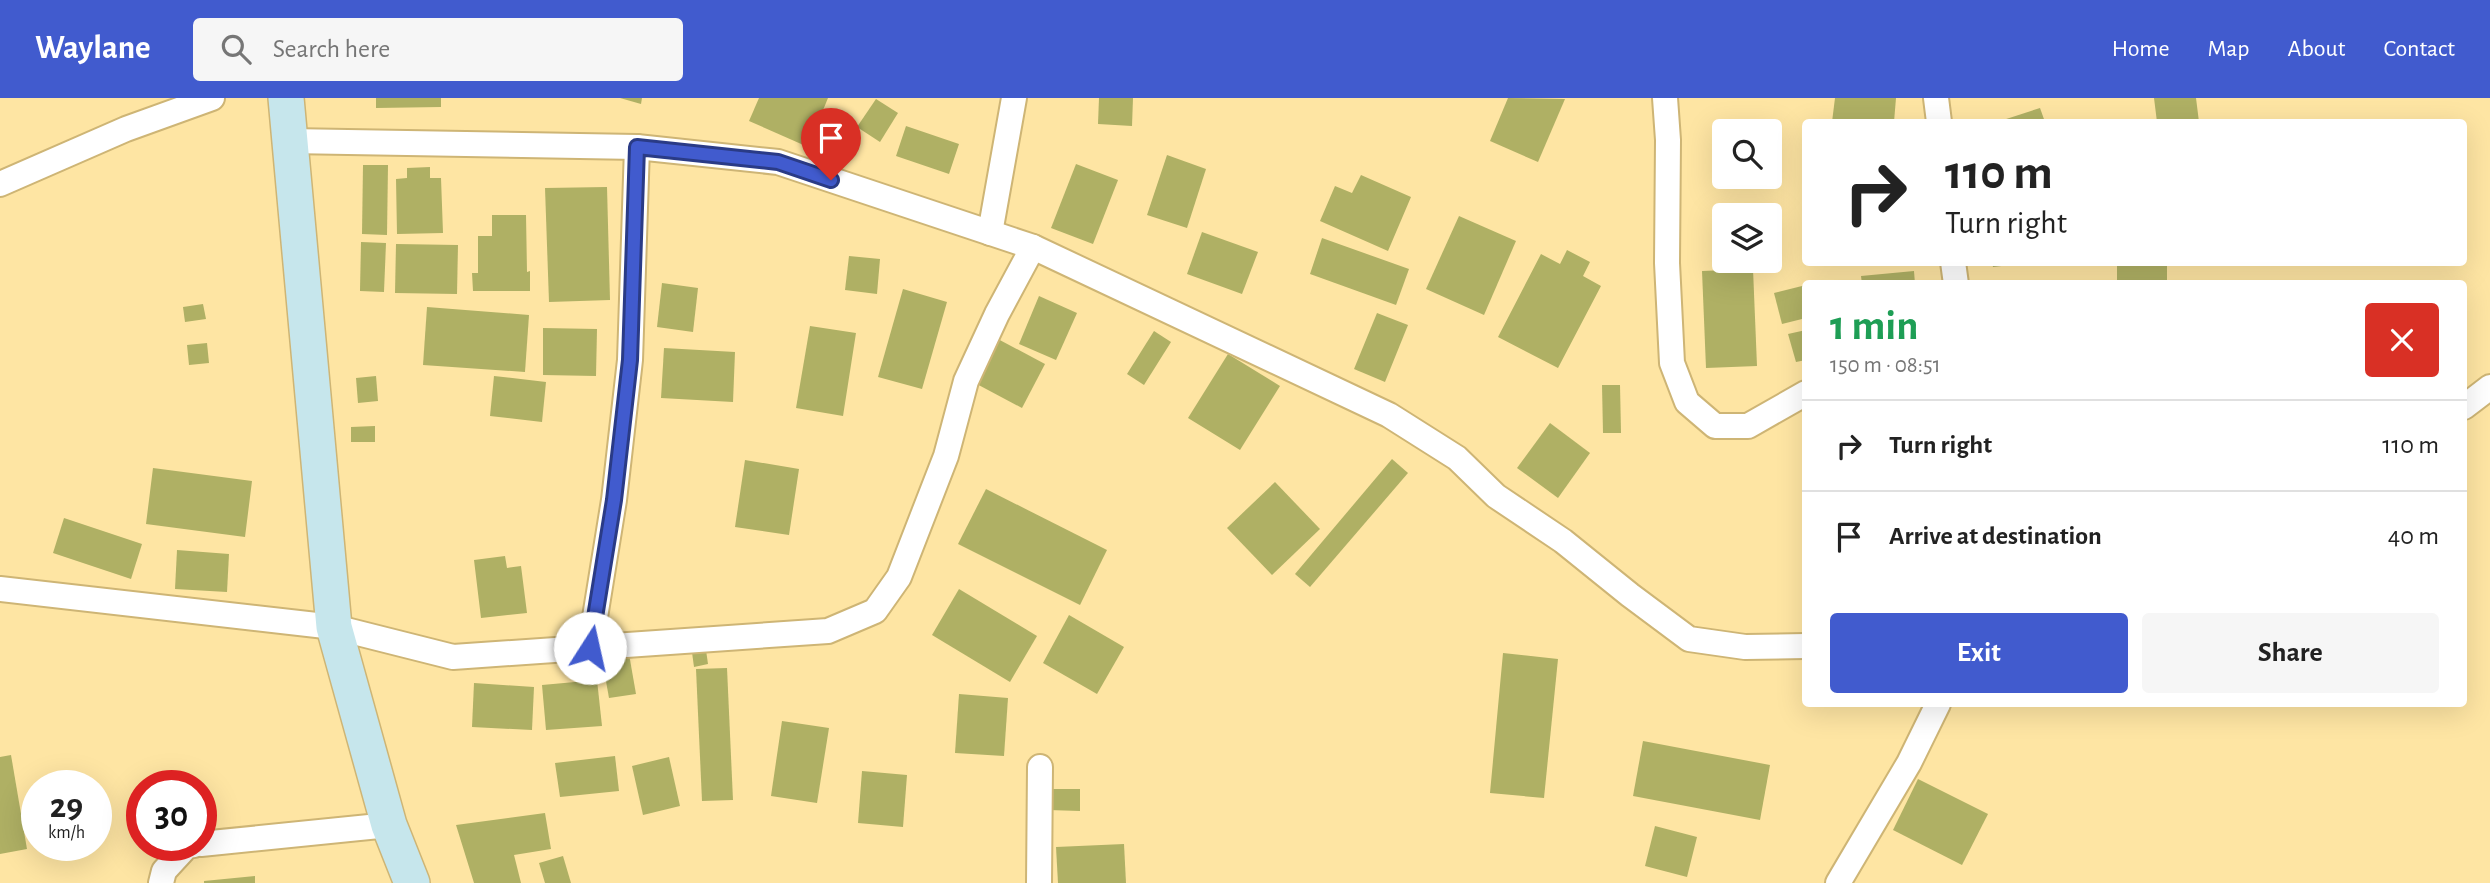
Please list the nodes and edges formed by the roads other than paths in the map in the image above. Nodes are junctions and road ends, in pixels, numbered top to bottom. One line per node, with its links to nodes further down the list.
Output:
1 (212, 98): 9 (street)
2 (286, 98): 7 (street)
3 (1014, 98): 10 (street)
4 (1665, 98): 13 (street)
5 (1936, 98): 6 (street)
6 (1939, 119)
7 (289, 141): 8 (street); 16 (street)
8 (637, 147): 10 (street); 18 (street)
9 (0, 184)
10 (990, 233): 11 (street)
11 (1033, 247): 17 (street); 18 (street)
12 (2490, 387): 14 (street)
13 (1802, 395)
14 (2467, 405)
15 (0, 589): 16 (street)
16 (334, 627): 18 (street); 21 (street)
17 (1802, 646)
18 (590, 648)
19 (1937, 707): 27 (street)
20 (1040, 767): 26 (street)
21 (388, 825): 22 (street); 25 (street)
22 (217, 842)
23 (173, 861): 24 (street)
24 (161, 883)
25 (412, 883)
26 (1039, 883)
27 (1838, 883)

